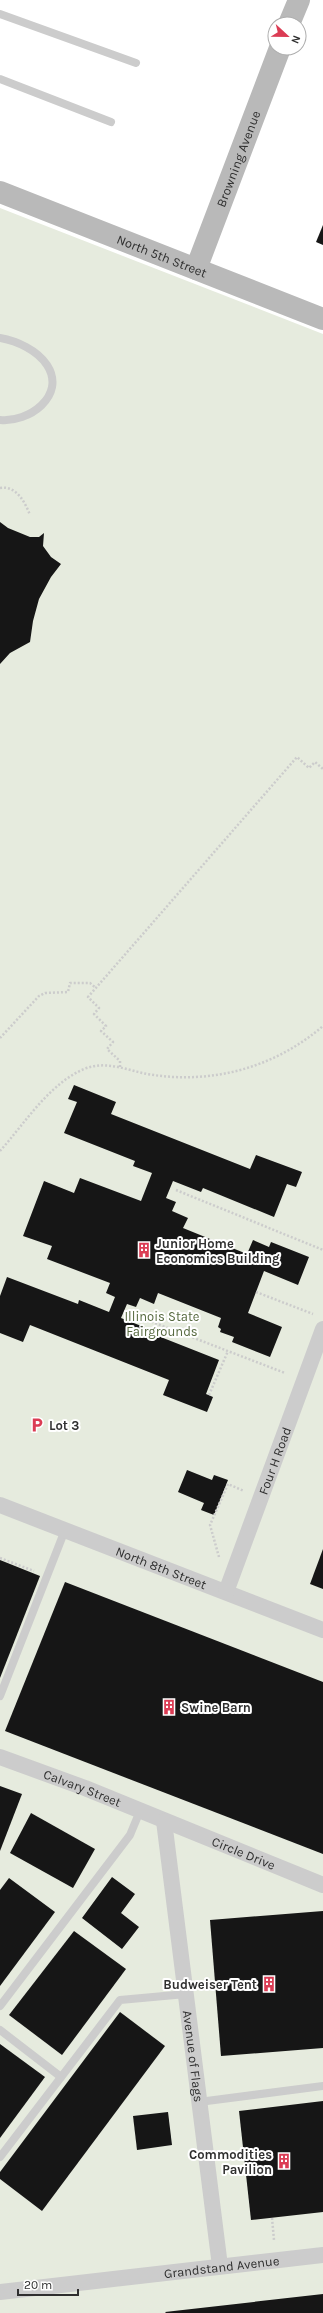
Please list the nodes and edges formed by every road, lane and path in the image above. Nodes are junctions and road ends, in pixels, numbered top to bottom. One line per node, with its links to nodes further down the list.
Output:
1 (298, 0): 3 (main road)
2 (0, 14): 5 (lane)
3 (292, 16)
4 (277, 56): 9 (main road, Browning Avenue)
5 (136, 63)
6 (0, 79): 7 (lane)
7 (111, 122)
8 (0, 192): 9 (main road, North 5th Street)
9 (196, 269): 10 (main road, North 5th Street)
10 (323, 319)
11 (0, 338): 12 (lane)
12 (0, 420)
13 (0, 488): 14 (path)
14 (30, 515)
15 (323, 769): 16 (path)
16 (96, 988): 18 (path); 19 (path)
17 (323, 1026): 19 (path)
18 (0, 1038)
19 (120, 1067): 20 (path)
20 (0, 1151)
21 (176, 1190): 22 (path)
22 (323, 1250)
23 (256, 1292): 25 (path)
24 (130, 1313): 26 (path)
25 (319, 1322): 35 (street, Four H Road)
26 (228, 1351): 27 (path); 28 (path)
27 (285, 1374)
28 (209, 1395)
29 (244, 1491): 33 (path)
30 (0, 1505): 31 (street, North 8th Street)
31 (65, 1530): 34 (lane); 35 (street, North 8th Street)
32 (0, 1558): 34 (path)
33 (219, 1558)
34 (47, 1576): 37 (lane)
35 (226, 1592): 36 (street, North 8th Street)
36 (323, 1630)
37 (0, 1696)
38 (0, 1757): 39 (street, Calvary Street)
39 (140, 1811): 40 (street, Calvary Street); 43 (lane)
40 (164, 1821): 41 (street, Circle Drive); 42 (street, Avenue of Flags)
41 (323, 1885)
42 (186, 1994): 45 (lane); 47 (street, Avenue of Flags)
43 (0, 2006)
44 (0, 2030): 45 (lane)
45 (61, 2077): 48 (lane)
46 (323, 2086): 47 (lane)
47 (199, 2102): 52 (street, Avenue of Flags)
48 (0, 2157)
49 (272, 2218): 50 (path)
50 (274, 2240)
51 (323, 2255): 52 (street, Grandstand Avenue)
52 (220, 2266): 53 (street, Grandstand Avenue)
53 (0, 2292)

